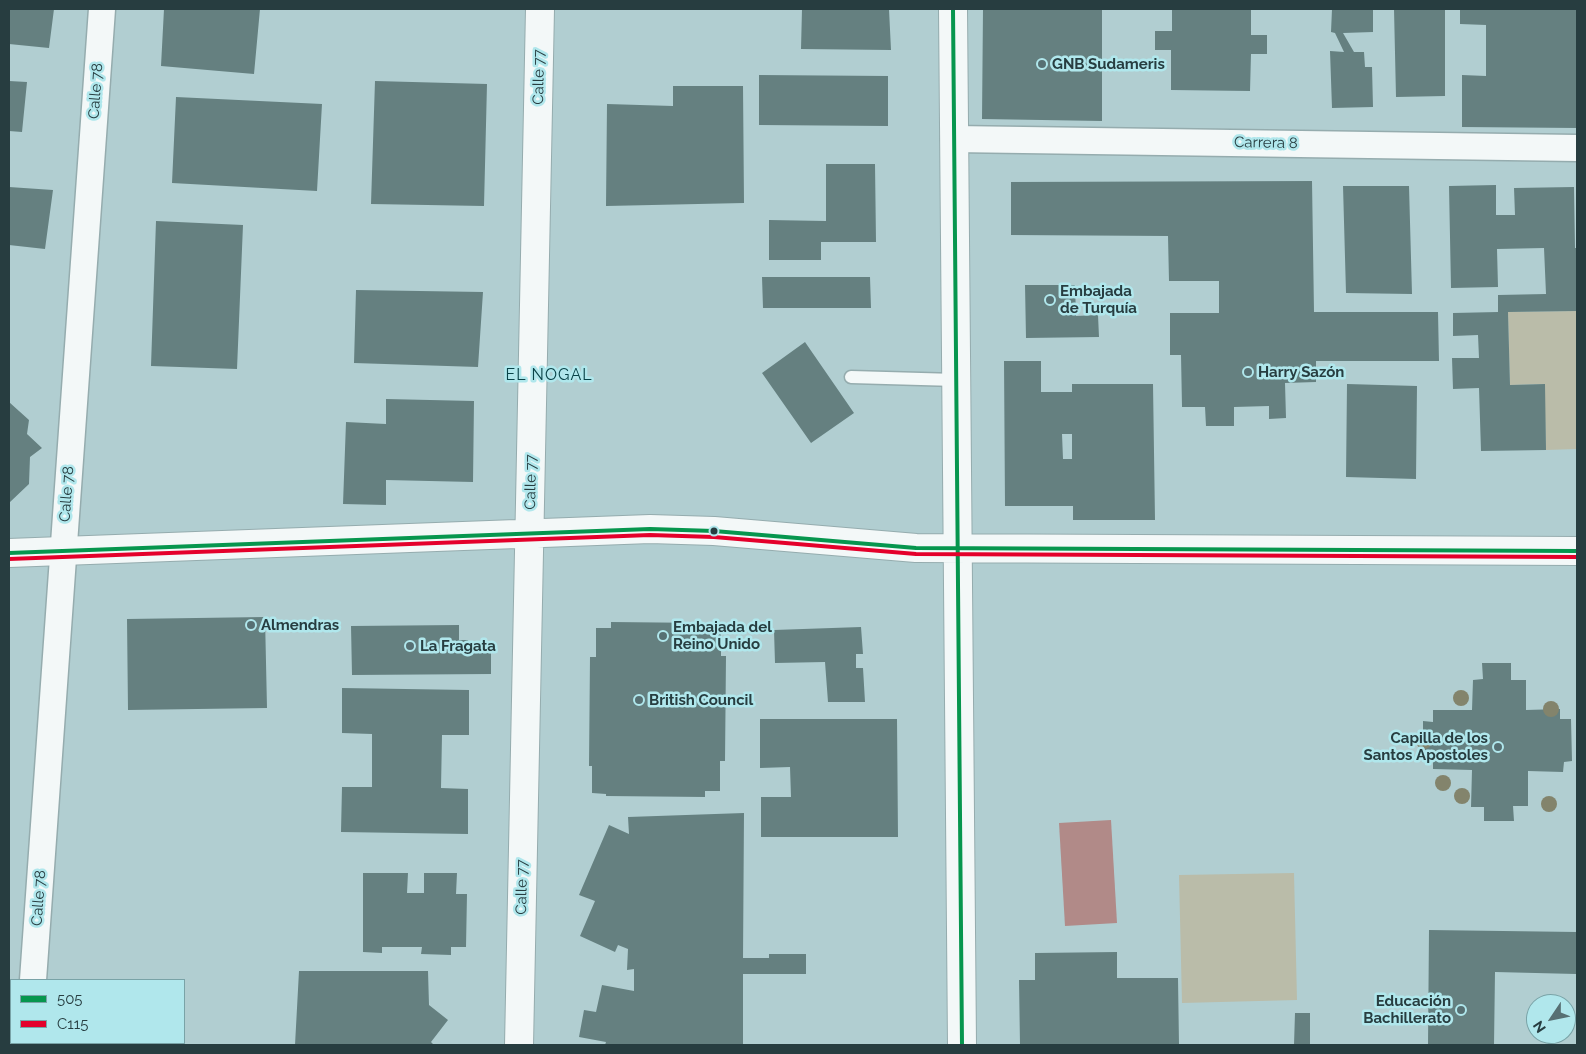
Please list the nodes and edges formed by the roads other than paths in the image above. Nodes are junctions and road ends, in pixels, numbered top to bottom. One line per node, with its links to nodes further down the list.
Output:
1 (102, 9): 10 (street, Calle 78)
2 (540, 9): 8 (street, Calle 77)
3 (954, 9): 4 (street)
4 (954, 139): 5 (street, Carrera 8); 7 (street)
5 (1577, 148)
6 (852, 378): 7 (lane)
7 (956, 380): 9 (street)
8 (530, 534): 9 (street); 10 (street); 14 (street, Calle 77)
9 (958, 548): 11 (street); 15 (street)
10 (63, 550): 12 (street); 13 (street, Calle 78)
11 (1577, 551)
12 (9, 553)
13 (33, 979)
14 (519, 1045)
15 (962, 1045)

